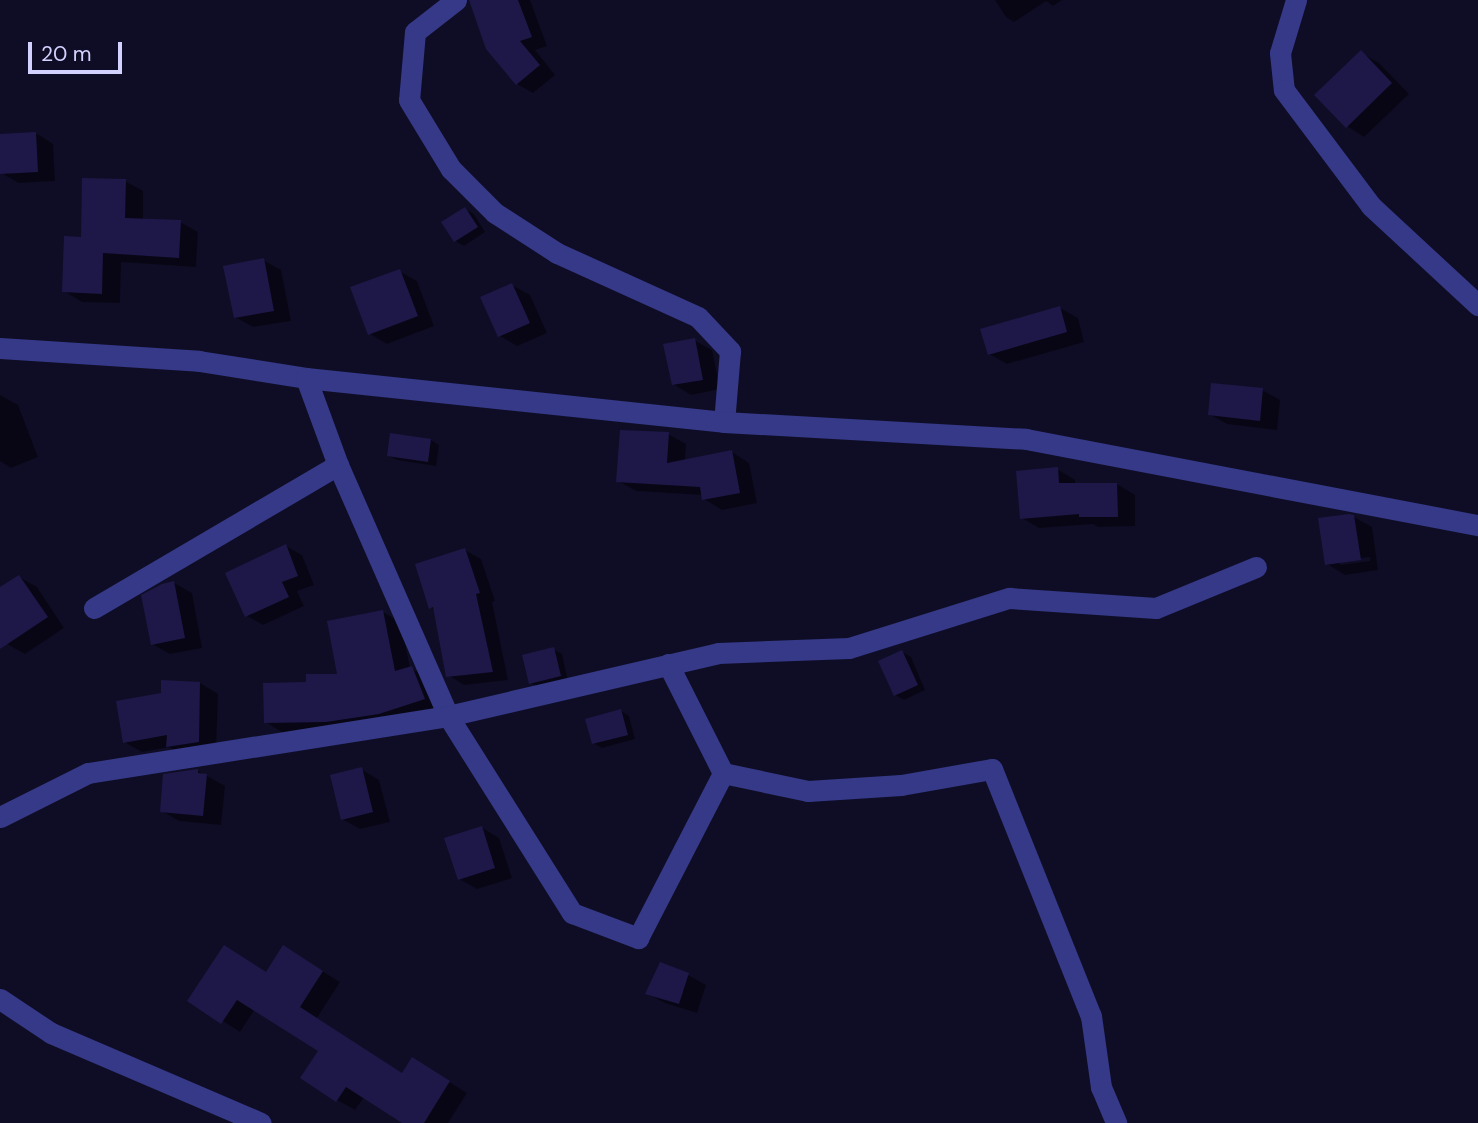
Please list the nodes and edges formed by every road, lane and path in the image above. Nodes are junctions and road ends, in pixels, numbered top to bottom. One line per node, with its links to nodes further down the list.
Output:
1 (456, 0): 6 (street)
2 (1296, 0): 3 (street)
3 (1478, 305)
4 (0, 348): 5 (street)
5 (306, 378): 6 (street); 7 (street)
6 (724, 422): 8 (street)
7 (338, 465): 10 (street); 12 (street)
8 (1478, 525)
9 (1256, 567): 11 (street)
10 (94, 608)
11 (668, 664): 12 (street); 13 (street)
12 (447, 716): 13 (street); 14 (street)
13 (723, 773): 17 (street)
14 (0, 817)
15 (0, 999): 16 (street)
16 (261, 1123)
17 (1116, 1123)

